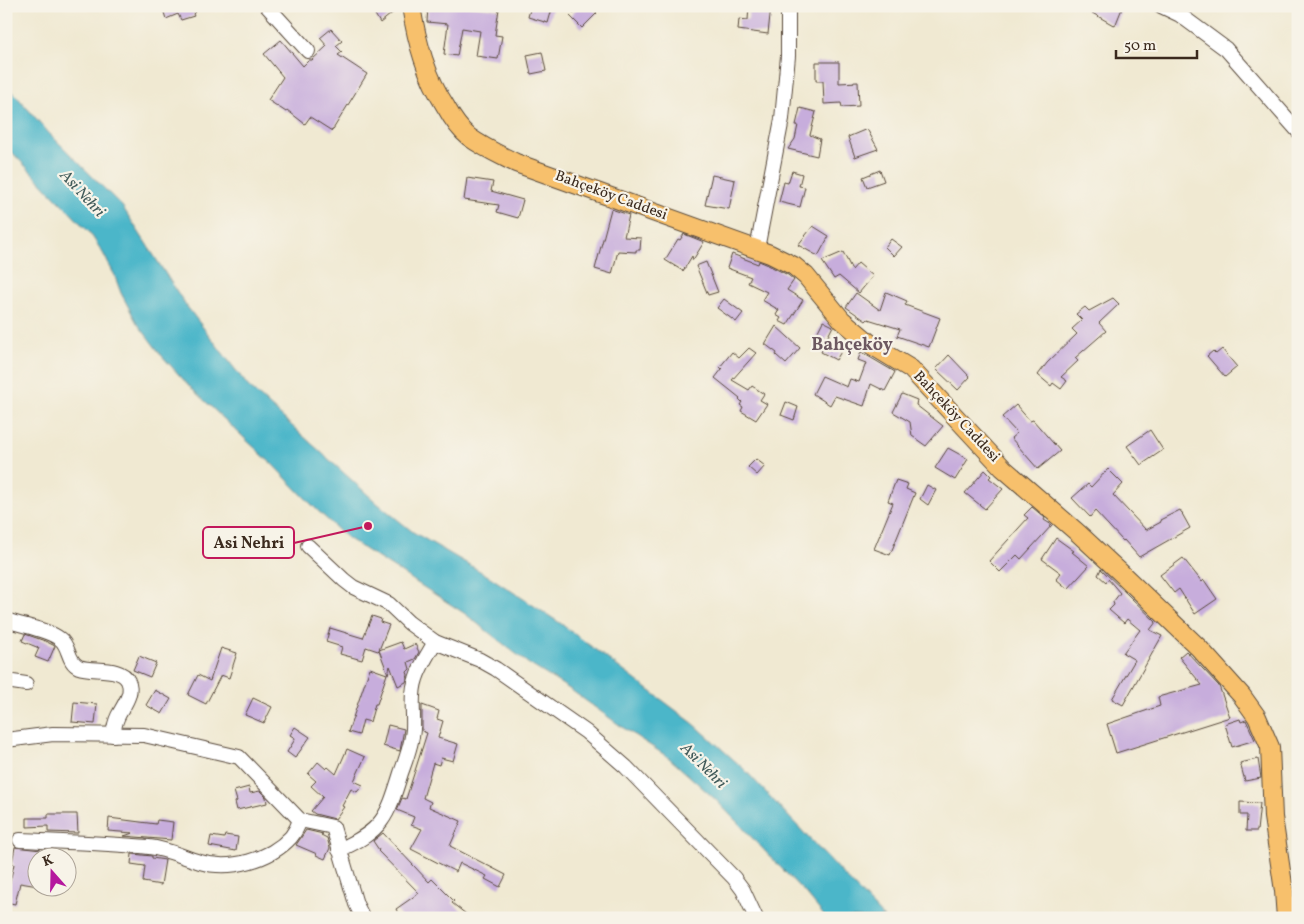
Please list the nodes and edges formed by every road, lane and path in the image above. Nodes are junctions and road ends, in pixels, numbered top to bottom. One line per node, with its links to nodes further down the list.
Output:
1 (268, 6): 5 (street)
2 (412, 6): 7 (main road, Bahçeköy Caddesi)
3 (788, 6): 7 (street)
4 (1161, 6): 6 (street)
5 (308, 51)
6 (1298, 131)
7 (756, 248): 20 (main road, Bahçeköy Caddesi)
8 (308, 546): 10 (street)
9 (6, 620): 13 (street)
10 (435, 642): 17 (street); 19 (street)
11 (6, 681): 12 (street)
12 (26, 684)
13 (113, 735): 14 (street); 15 (street)
14 (6, 740)
15 (300, 820): 16 (street); 17 (street)
16 (20, 840)
17 (339, 850): 18 (street)
18 (363, 918)
19 (756, 918)
20 (1286, 918)

